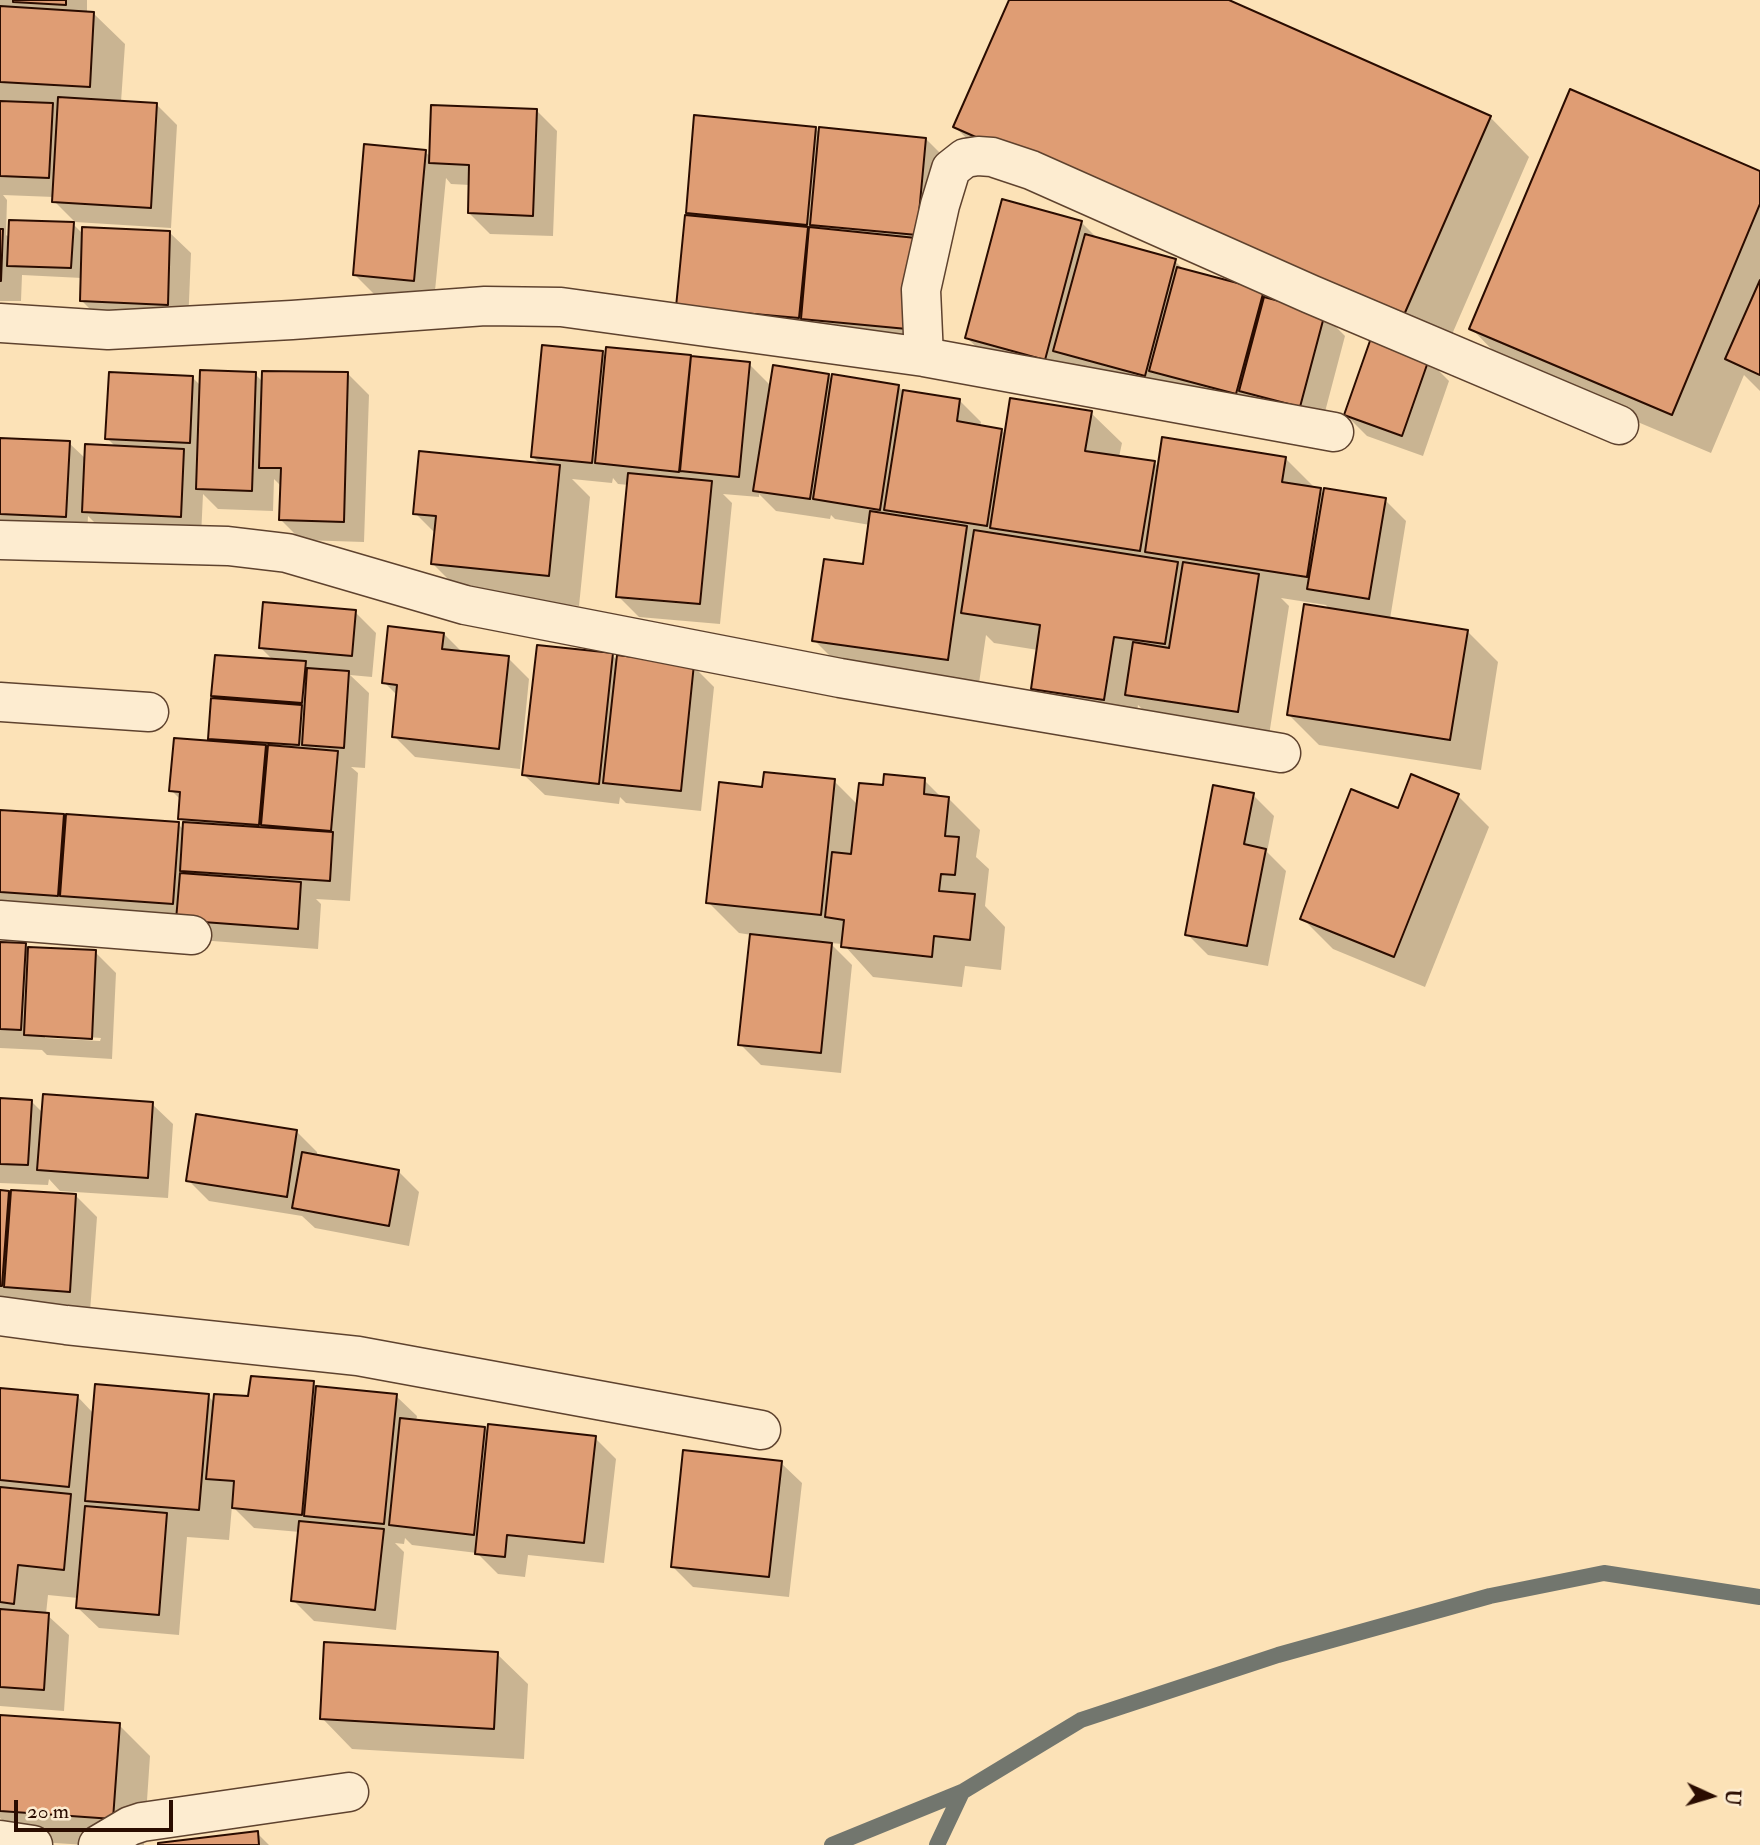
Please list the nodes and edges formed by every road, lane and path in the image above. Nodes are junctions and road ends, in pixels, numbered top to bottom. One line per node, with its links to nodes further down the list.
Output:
1 (0, 323): 2 (street)
2 (924, 356): 3 (street); 4 (street)
3 (1619, 425)
4 (1334, 432)
5 (0, 541): 8 (street)
6 (0, 702): 7 (street)
7 (149, 712)
8 (1281, 753)
9 (0, 920): 10 (street)
10 (192, 936)
11 (0, 1316): 12 (street)
12 (761, 1430)
13 (349, 1792): 16 (street)
14 (0, 1840): 15 (street)
15 (33, 1845)
16 (98, 1845)

